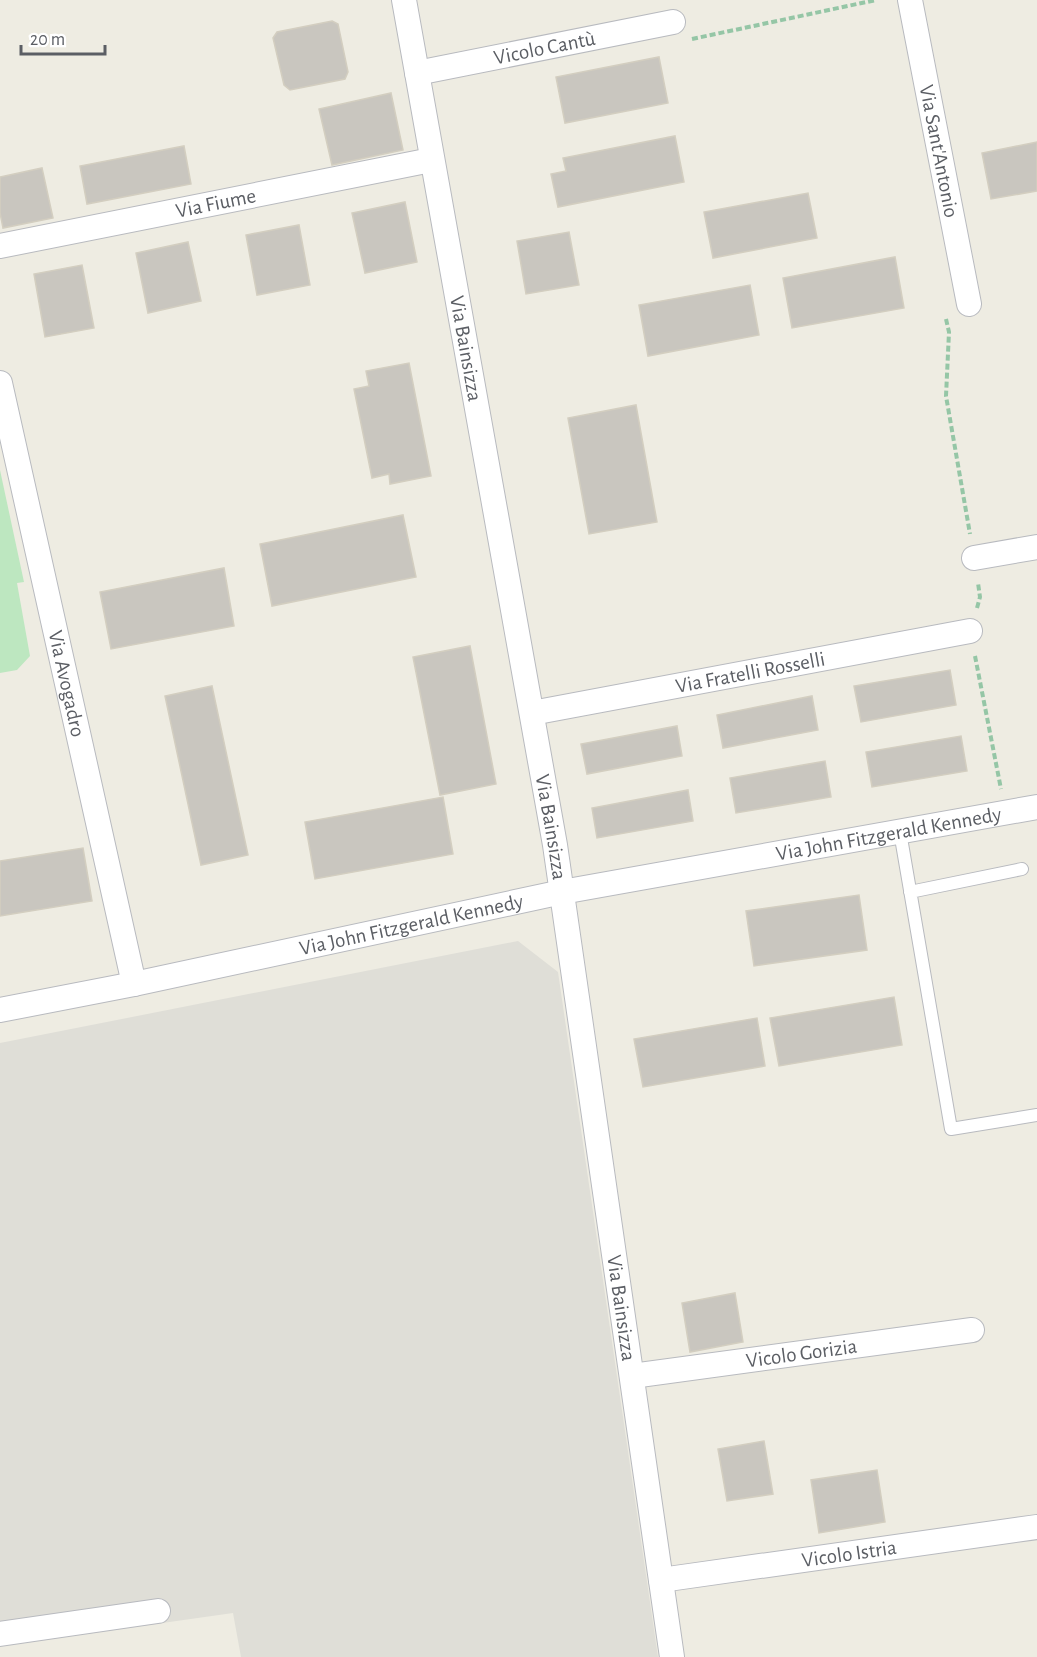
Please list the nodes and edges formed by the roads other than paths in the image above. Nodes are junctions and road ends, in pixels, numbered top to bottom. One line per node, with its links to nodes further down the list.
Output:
1 (404, 0): 4 (street, Via Bainsizza)
2 (910, 0): 7 (street, Via Sant'Antonio)
3 (671, 22): 4 (street, Vicolo Cantù)
4 (417, 73): 5 (street, Via Bainsizza)
5 (431, 160): 6 (street, Via Fiume); 12 (street, Via Bainsizza)
6 (0, 246)
7 (969, 304)
8 (0, 383): 18 (street, Via Avogadro)
9 (1037, 548): 10 (street)
10 (974, 558)
11 (970, 630): 12 (street, Via Fratelli Rosselli)
12 (532, 713): 16 (street, Via Bainsizza)
13 (1037, 807): 14 (street, Via John Fitzgerald Kennedy)
14 (900, 832): 16 (street, Via John Fitzgerald Kennedy); 17 (lane)
15 (1022, 868): 17 (lane)
16 (562, 892): 18 (street, Via John Fitzgerald Kennedy); 22 (street, Via Bainsizza)
17 (910, 892): 20 (lane)
18 (134, 984): 19 (street, Via John Fitzgerald Kennedy)
19 (0, 1010)
20 (1037, 1115)
21 (972, 1330): 22 (street, Vicolo Gorizia)
22 (632, 1376): 24 (street, Via Bainsizza)
23 (1037, 1527): 24 (street, Vicolo Istria)
24 (662, 1580): 27 (street, Via Bainsizza)
25 (158, 1611): 26 (street)
26 (0, 1634)
27 (672, 1657)

